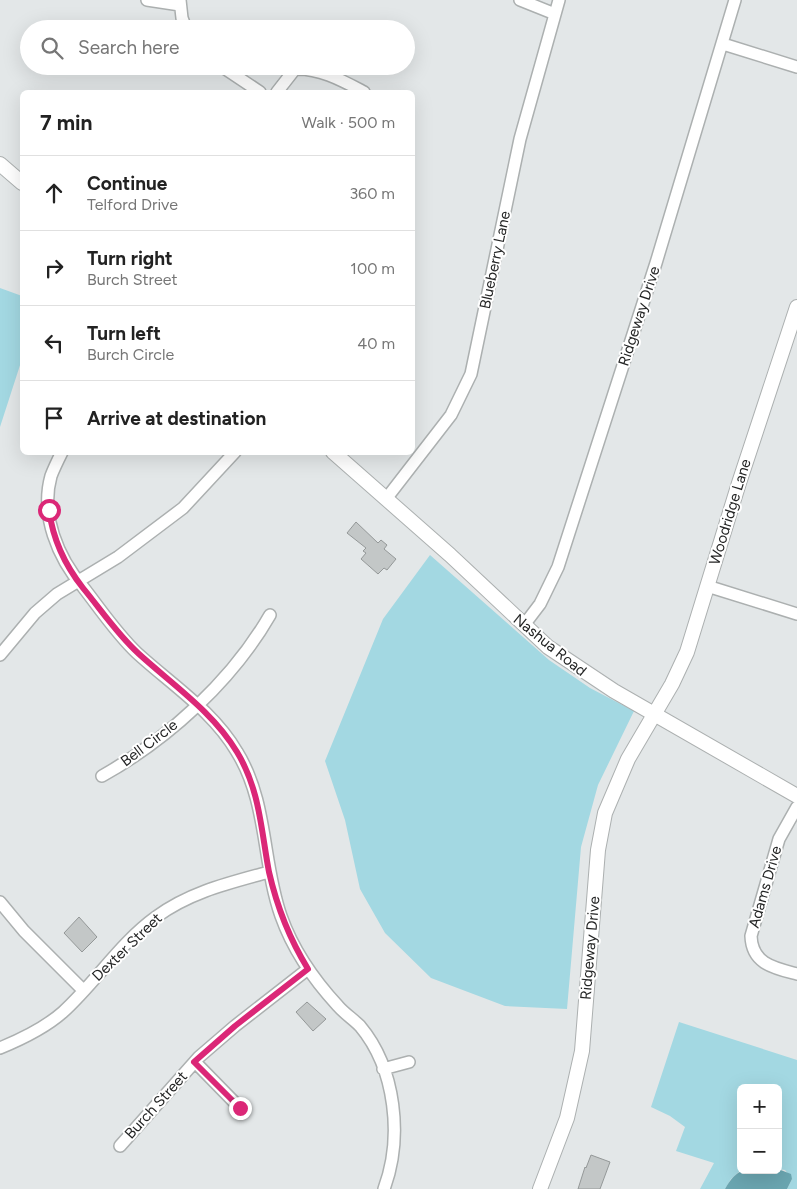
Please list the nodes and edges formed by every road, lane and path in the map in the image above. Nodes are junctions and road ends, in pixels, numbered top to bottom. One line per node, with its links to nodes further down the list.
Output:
1 (147, 0): 5 (street)
2 (520, 0): 6 (street)
3 (559, 0): 6 (street, Blueberry Lane)
4 (735, 0): 8 (street, Ridgeway Drive)
5 (180, 2): 7 (street)
6 (555, 14): 22 (street, Blueberry Lane)
7 (184, 20)
8 (723, 44): 9 (street); 27 (street, Ridgeway Drive)
9 (797, 67)
10 (234, 75): 13 (street)
11 (290, 75): 14 (street)
12 (330, 75): 15 (street)
13 (257, 90)
14 (278, 90)
15 (360, 90)
16 (0, 164): 17 (street)
17 (20, 181)
18 (797, 308): 24 (street, Woodridge Lane)
19 (61, 455): 23 (street)
20 (232, 455): 23 (street)
21 (336, 455): 22 (street, Nashua Road)
22 (386, 499): 27 (street, Nashua Road)
23 (78, 582): 28 (street); 29 (street)
24 (707, 586): 25 (street); 30 (street, Woodridge Lane)
25 (797, 614)
26 (270, 615): 29 (street, Bell Circle)
27 (524, 625): 30 (street, Nashua Road)
28 (0, 656)
29 (197, 705): 31 (street, Bell Circle); 34 (street)
30 (656, 714): 32 (street, Nashua Road); 46 (street, Ridgeway Drive)
31 (102, 776)
32 (797, 796)
33 (797, 807): 37 (street, Adams Drive)
34 (269, 872): 36 (street); 38 (street, Dexter Street)
35 (0, 902): 38 (street)
36 (308, 969): 40 (street, Burch Street); 42 (street)
37 (797, 974)
38 (83, 990): 39 (street, Dexter Street)
39 (0, 1048)
40 (194, 1062): 43 (street); 44 (street, Burch Street)
41 (409, 1062): 42 (street)
42 (383, 1070): 45 (street)
43 (240, 1108)
44 (120, 1146)
45 (384, 1189)
46 (540, 1189)

